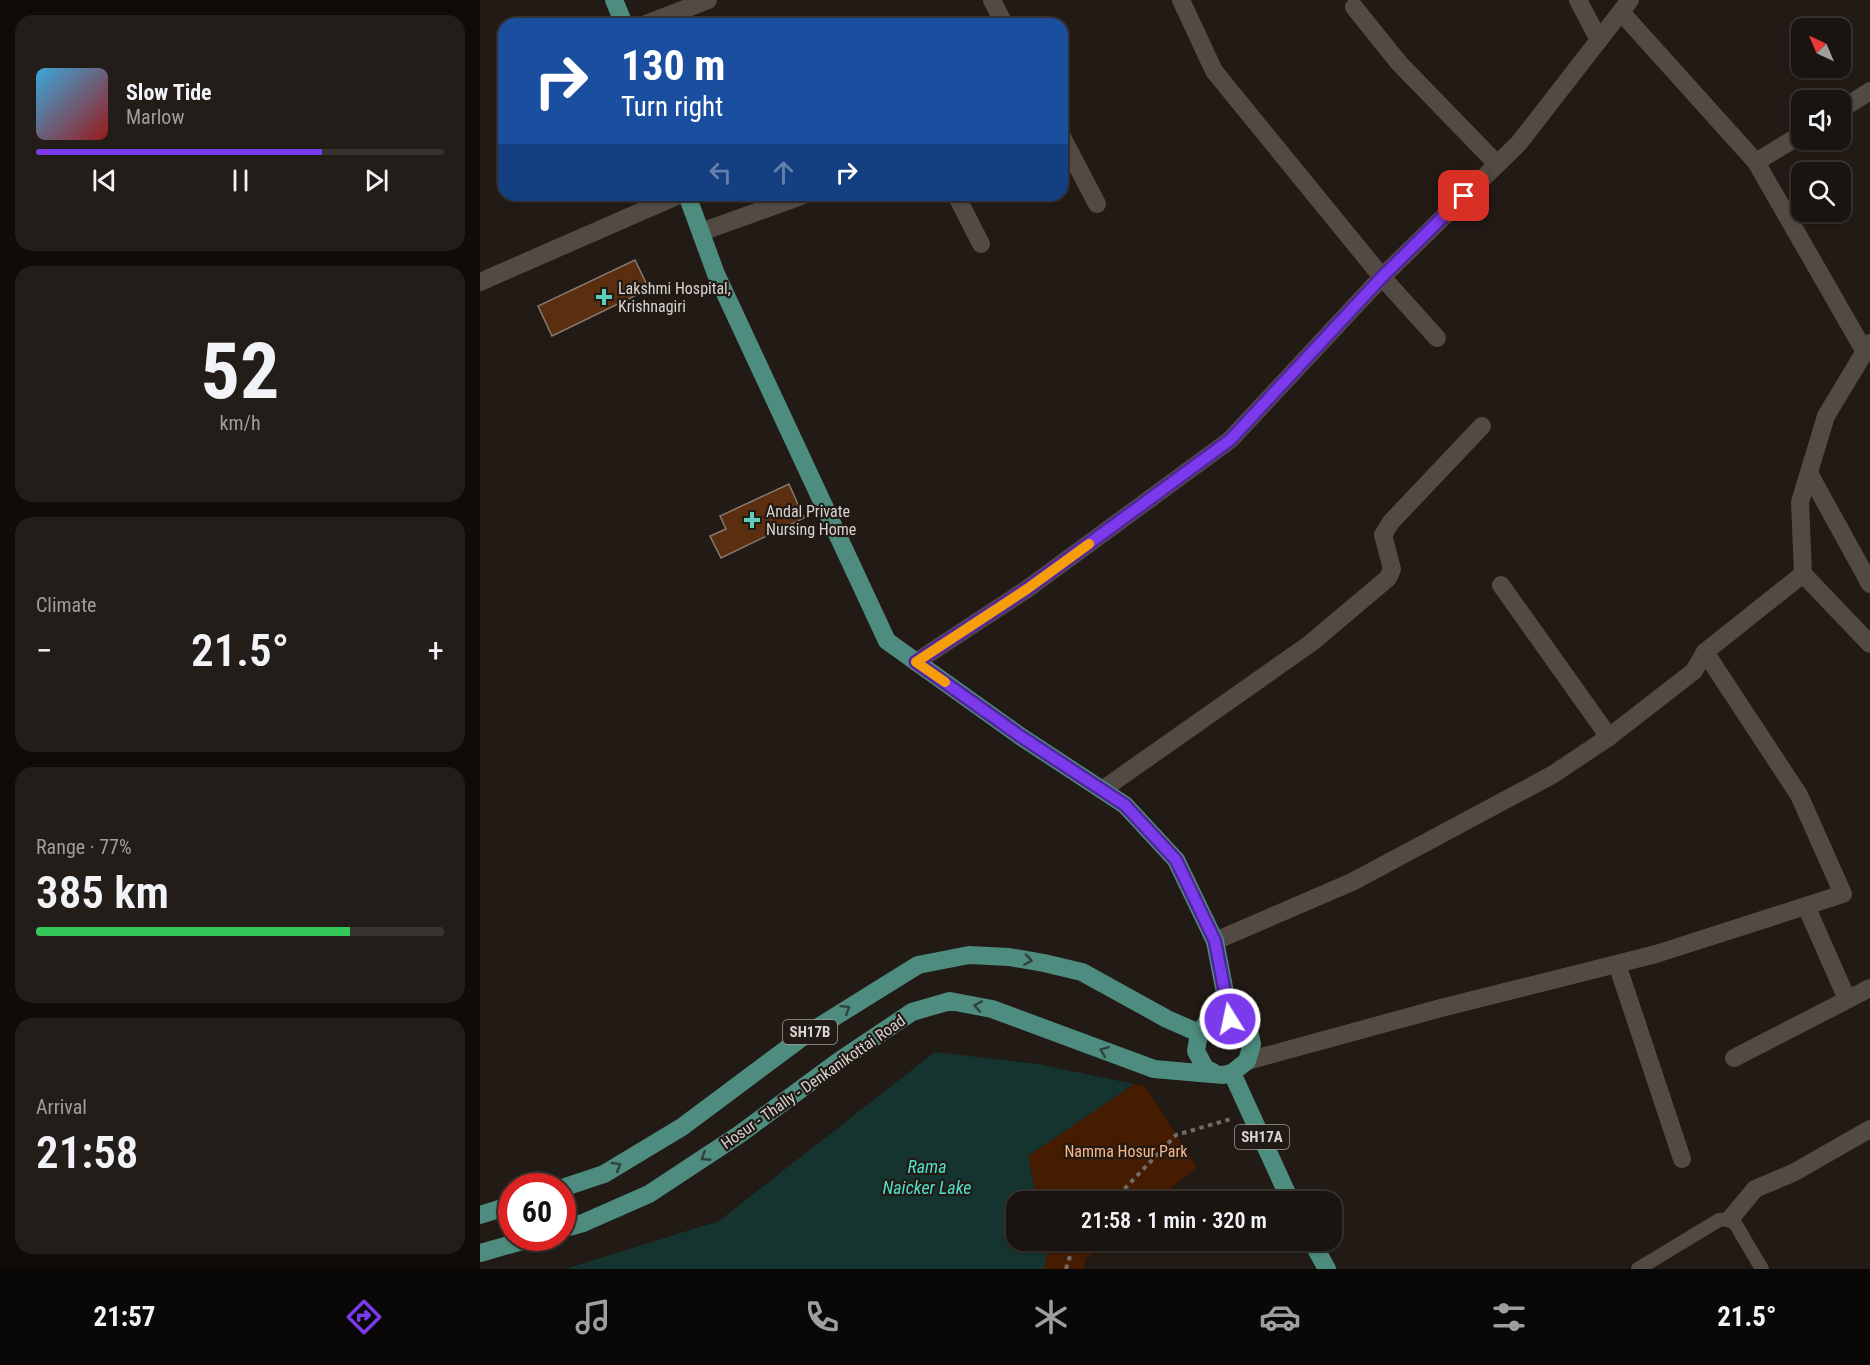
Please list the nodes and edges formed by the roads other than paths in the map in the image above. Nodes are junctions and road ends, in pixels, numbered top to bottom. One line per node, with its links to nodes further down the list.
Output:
1 (615, 0): 8 (main road)
2 (708, 0): 9 (street)
3 (992, 0): 10 (street)
4 (1180, 0): 25 (street)
5 (1578, 0): 11 (street)
6 (1626, 6): 11 (street); 16 (street)
7 (1354, 7): 17 (street)
8 (622, 18)
9 (662, 18)
10 (1001, 18)
11 (1599, 40): 17 (street)
12 (1870, 92): 13 (street)
13 (1851, 103)
14 (1791, 141): 16 (street)
15 (1068, 148): 22 (street)
16 (1756, 162): 28 (street)
17 (1497, 164): 25 (street)
18 (665, 201): 26 (street)
19 (689, 201): 23 (main road)
20 (787, 201): 23 (street)
21 (959, 201): 24 (street)
22 (1097, 204)
23 (701, 232): 36 (main road)
24 (981, 244)
25 (1382, 277): 27 (street); 36 (street)
26 (480, 282)
27 (1437, 338)
28 (1868, 347): 30 (street)
29 (1482, 426): 38 (street)
30 (1809, 473): 31 (street); 32 (street)
31 (1803, 574): 34 (street); 35 (street)
32 (1870, 584)
33 (1501, 585): 37 (street)
34 (1870, 644)
35 (1705, 652): 37 (street); 39 (street)
36 (916, 662): 38 (main road)
37 (1609, 737): 40 (street)
38 (1102, 790): 40 (main road)
39 (1806, 906): 41 (street); 43 (street)
40 (1215, 941): 44 (main road)
41 (1617, 964): 47 (street); 51 (street)
42 (1870, 988): 43 (street)
43 (1847, 999): 46 (street)
44 (1230, 1019): 45 (main road); 47 (main road)
45 (1199, 1032): 48 (main road); 52 (main road, SH17B, one-way to 45)
46 (1734, 1058)
47 (1247, 1062): 49 (main road)
48 (1213, 1072): 49 (main road); 57 (main road, Hosur - Thally - Denkanikottai Road / SH17B, one-way to 57)
49 (1232, 1073): 53 (main road, SH17A)
50 (1870, 1129): 56 (street)
51 (1682, 1159)
52 (576, 1183)
53 (1286, 1191)
54 (498, 1209): 55 (main road)
55 (480, 1215)
56 (1730, 1219): 62 (lane); 63 (lane)
57 (576, 1225)
58 (498, 1248): 60 (main road)
59 (1317, 1251): 61 (main road)
60 (480, 1253)
61 (1327, 1269)
62 (1638, 1269)
63 (1762, 1269)

